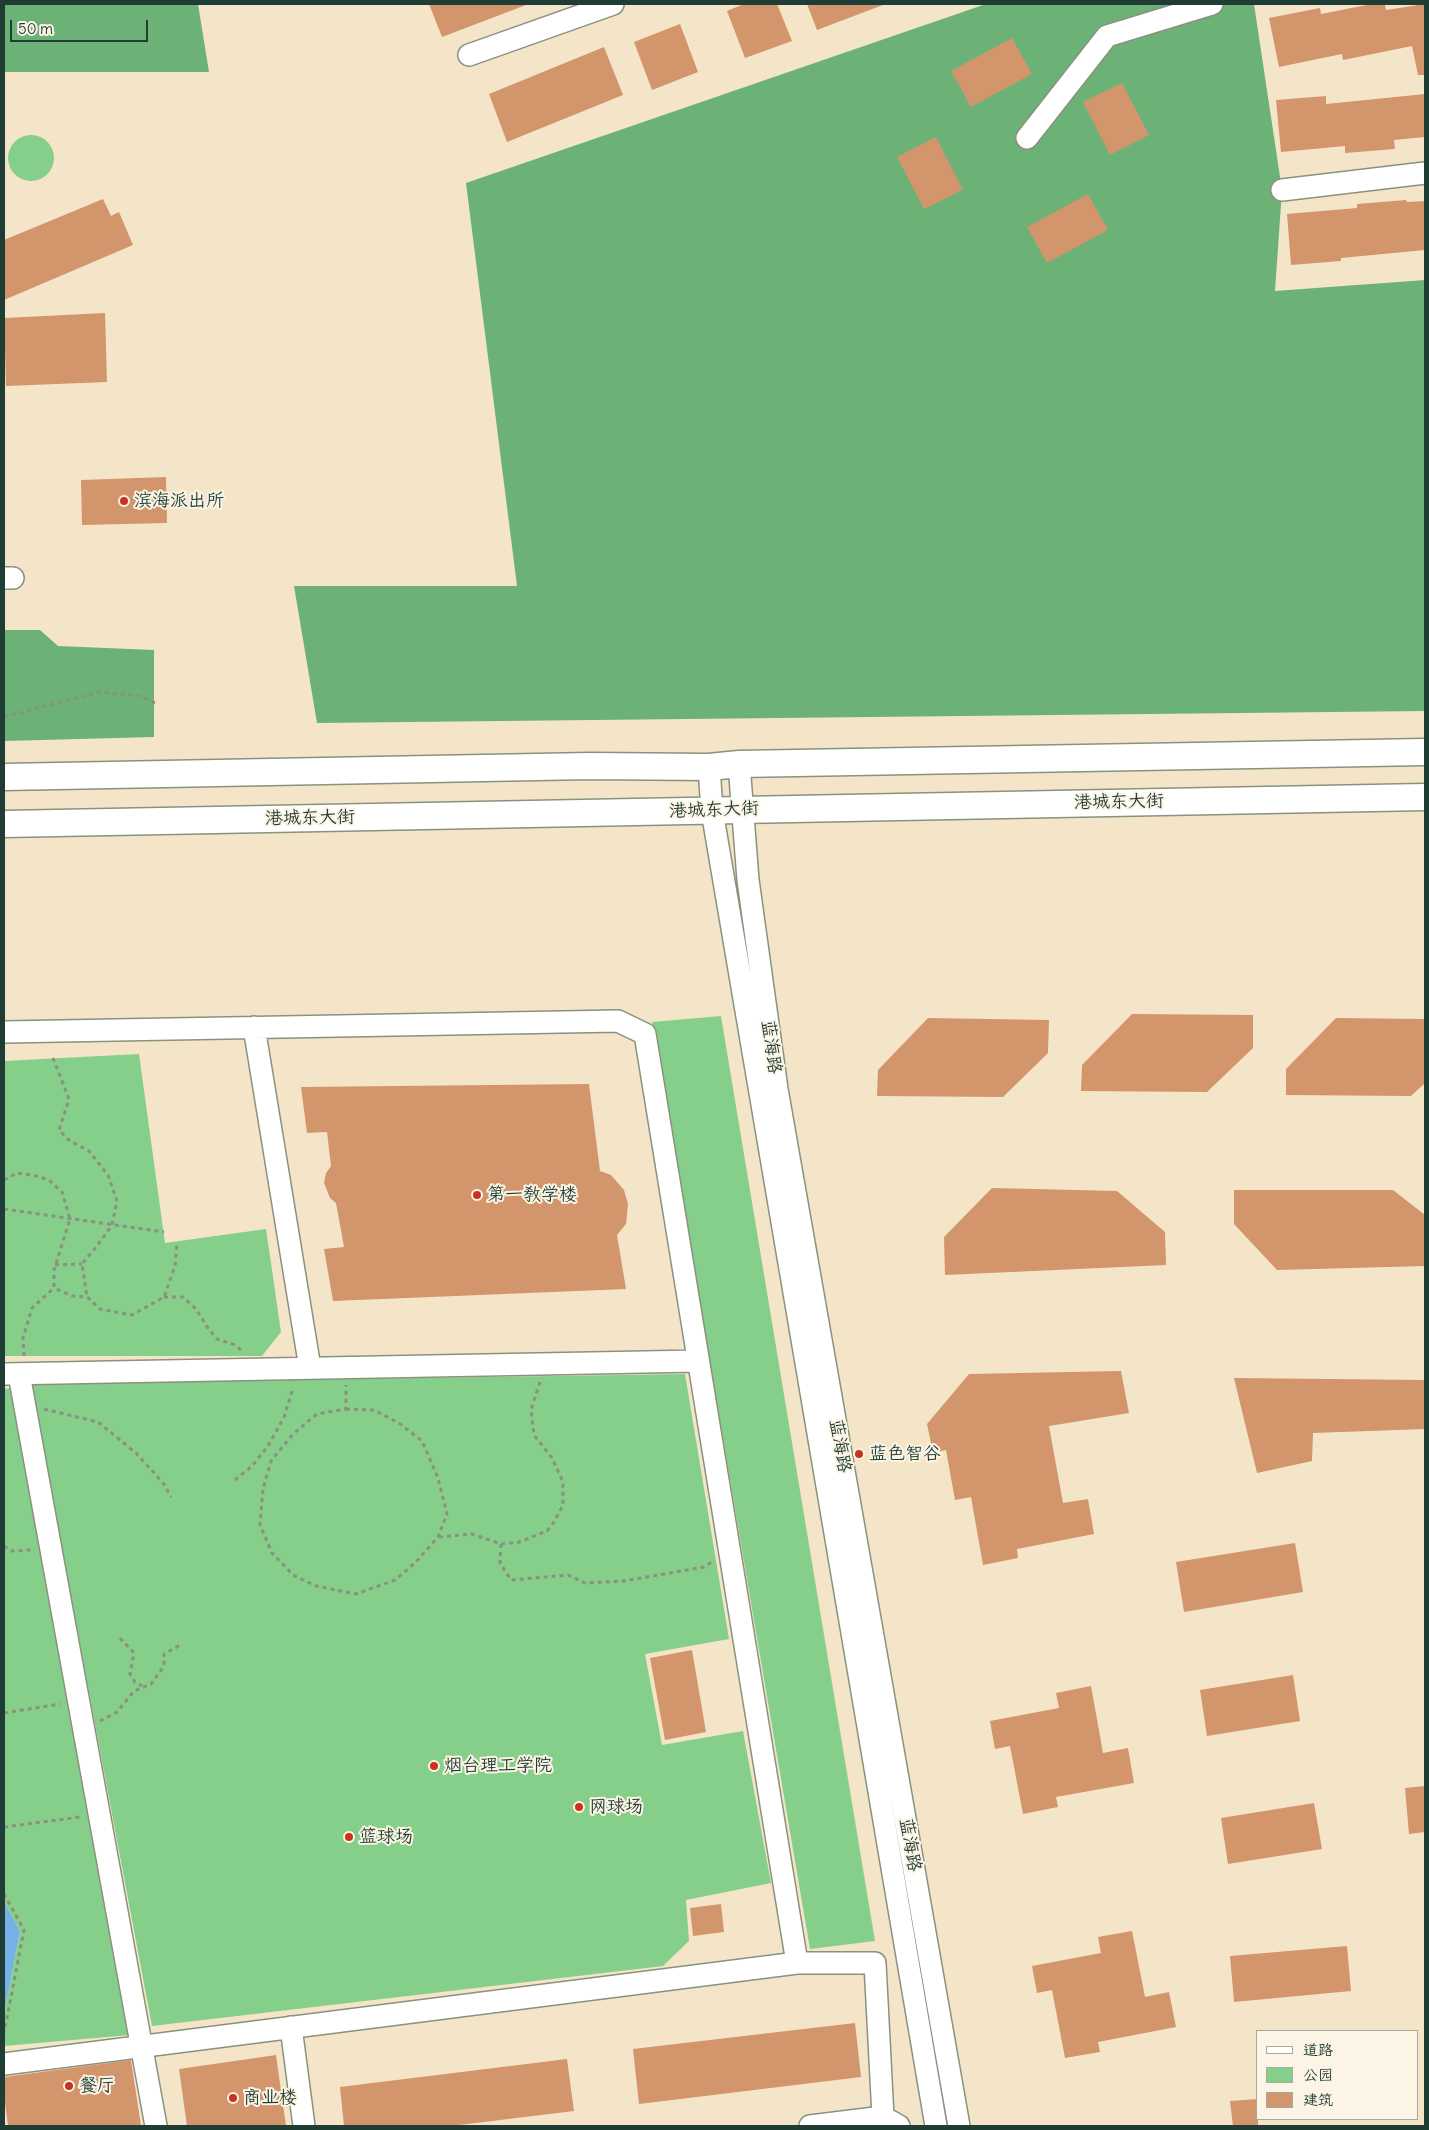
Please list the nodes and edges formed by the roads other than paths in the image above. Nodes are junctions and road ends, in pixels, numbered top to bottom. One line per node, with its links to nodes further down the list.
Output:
1 (612, 4): 3 (street)
2 (1212, 4): 4 (street)
3 (469, 55)
4 (1028, 138)
5 (1425, 172): 6 (street)
6 (1282, 190)
7 (1425, 752): 8 (main road)
8 (739, 764): 9 (main road); 12 (street, 蓝海路)
9 (709, 767): 10 (main road); 13 (street, 蓝海路)
10 (4, 777)
11 (1425, 797): 12 (main road, 港城东大街)
12 (743, 809): 13 (main road, 港城东大街); 29 (street, 蓝海路)
13 (712, 811): 14 (main road, 港城东大街); 28 (street, 蓝海路)
14 (4, 824)
15 (254, 1027): 16 (street); 17 (street); 19 (street)
16 (4, 1032)
17 (698, 1361): 19 (street); 20 (street)
18 (16, 1368): 19 (street); 22 (street)
19 (303, 1374)
20 (797, 1963): 21 (street); 24 (street)
21 (291, 2027): 22 (street); 26 (street)
22 (141, 2046): 23 (street); 25 (street)
23 (4, 2064)
24 (891, 2122): 27 (street)
25 (156, 2126)
26 (304, 2126)
27 (810, 2126)
28 (936, 2126)
29 (959, 2126)

